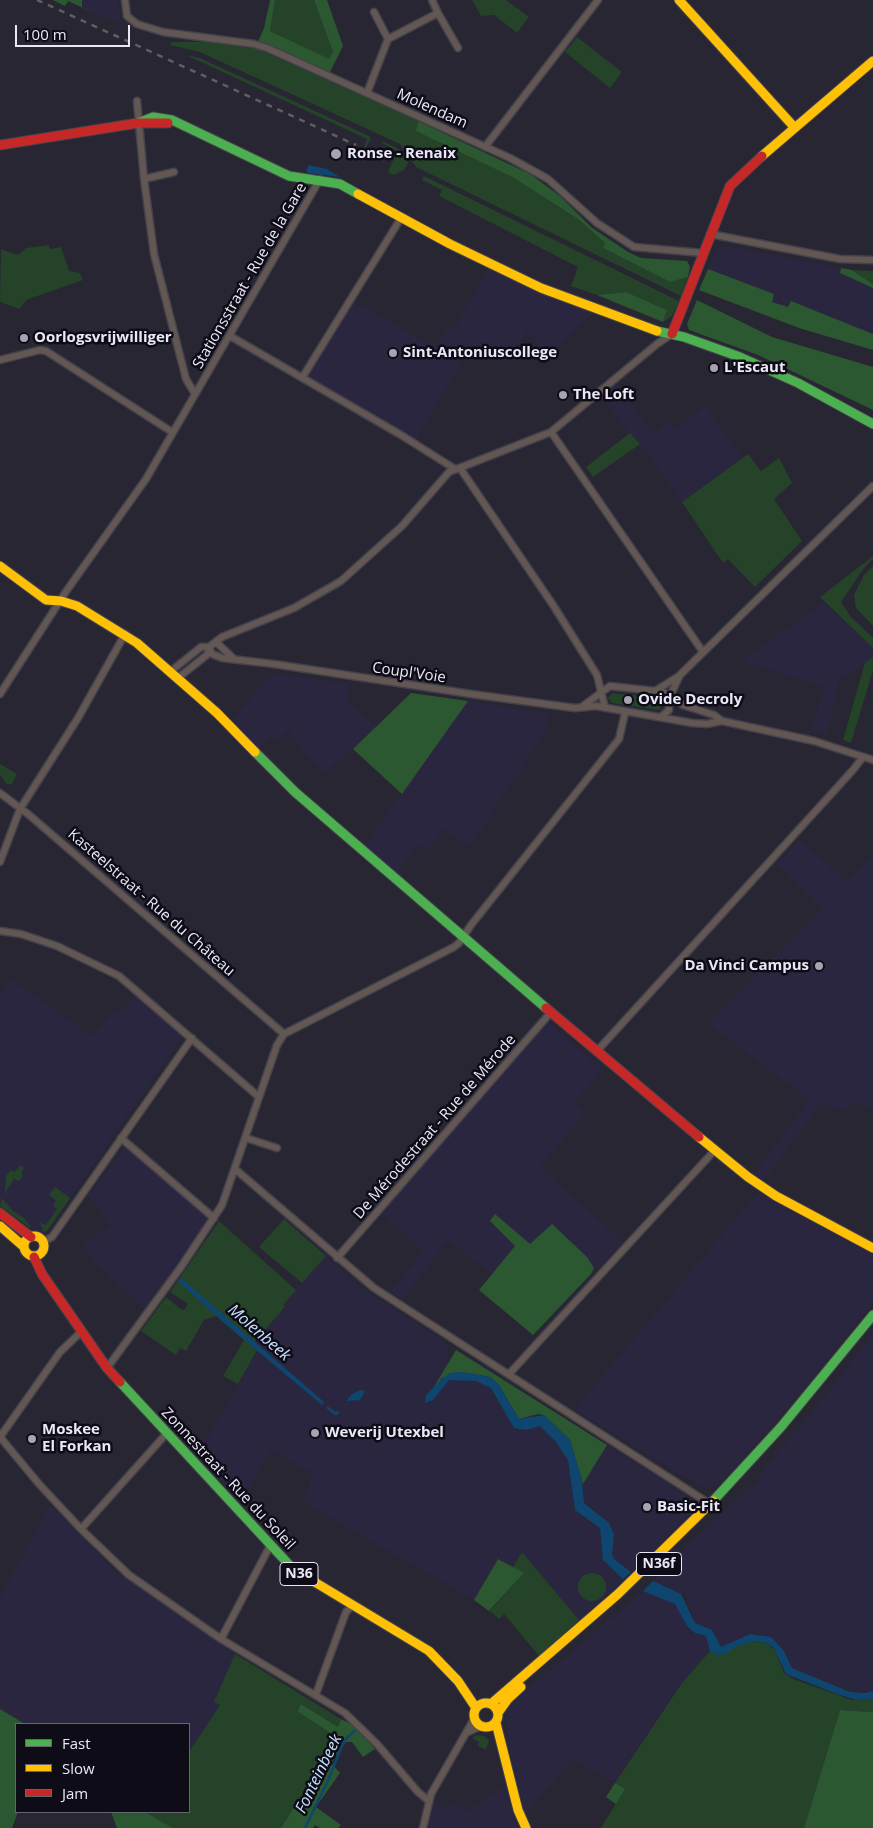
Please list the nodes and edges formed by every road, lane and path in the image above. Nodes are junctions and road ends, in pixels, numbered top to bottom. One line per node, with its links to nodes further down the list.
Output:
1 (124, 0): 10 (street, Molendam)
2 (432, 0): 6 (street)
3 (598, 0): 15 (street)
4 (679, 0): 13 (street)
5 (374, 12): 7 (street)
6 (438, 13): 7 (street); 8 (street)
7 (388, 39): 10 (street)
8 (458, 48)
9 (873, 61): 13 (street)
10 (367, 93): 15 (street, Molendam)
11 (137, 101): 12 (street)
12 (138, 123): 14 (street); 17 (street); 18 (street)
13 (795, 128): 20 (street)
14 (0, 145)
15 (485, 147): 21 (street, Molendam)
16 (174, 172): 17 (street)
17 (144, 179): 27 (street)
18 (320, 179): 19 (street); 24 (street, Stationsstraat - Rue de la Gare)
19 (401, 218): 23 (street); 26 (street)
20 (710, 234): 21 (street); 22 (street)
21 (701, 258): 23 (street)
22 (873, 260)
23 (672, 334): 28 (street); 30 (street)
24 (230, 336): 26 (street); 27 (street, Stationsstraat - Rue de la Gare)
25 (0, 360): 29 (street)
26 (302, 378): 31 (street)
27 (195, 394): 29 (street, Stationsstraat - Rue de la Gare)
28 (873, 424)
29 (172, 432): 34 (street, Stationsstraat - Rue de la Gare)
30 (551, 432): 31 (street); 38 (street)
31 (457, 468): 36 (street); 45 (street)
32 (873, 486): 38 (street)
33 (0, 566): 34 (street)
34 (61, 601): 35 (street); 44 (street, Stationsstraat - Rue de la Gare)
35 (125, 634): 40 (street); 55 (street)
36 (216, 642): 37 (street); 39 (street)
37 (209, 647): 39 (street, Coupl'Voie); 40 (street); 42 (street)
38 (703, 652): 41 (street)
39 (233, 658): 47 (street, Coupl'Voie)
40 (171, 671): 42 (street)
41 (680, 675): 43 (street); 46 (street)
42 (178, 678): 58 (street)
43 (655, 691): 45 (street); 46 (street)
44 (1, 692)
45 (602, 692): 47 (street); 48 (street)
46 (669, 698): 50 (street); 51 (street)
47 (582, 707): 48 (street, Coupl'Voie)
48 (605, 708): 49 (street, Coupl'Voie)
49 (625, 713): 50 (street, Coupl'Voie); 58 (street)
50 (661, 717): 51 (street, Coupl'Voie)
51 (722, 721): 52 (street)
52 (863, 757): 53 (street); 62 (street)
53 (873, 760)
54 (0, 793): 55 (street, Kasteelstraat - Rue du Château)
55 (20, 809): 56 (street); 60 (street, Kasteelstraat - Rue du Château)
56 (0, 862)
57 (0, 931): 61 (street)
58 (463, 937): 59 (street); 60 (street)
59 (551, 1012): 62 (street); 77 (street, De Mérodestraat - Rue de Mérode)
60 (284, 1034): 63 (street)
61 (192, 1038): 63 (street); 64 (street)
62 (597, 1052): 67 (street)
63 (260, 1097): 65 (street)
64 (121, 1138): 70 (street); 73 (street)
65 (246, 1138): 66 (street); 68 (street)
66 (277, 1148)
67 (714, 1150): 75 (street); 82 (street)
68 (235, 1169): 70 (street); 77 (street)
69 (0, 1213): 72 (street)
70 (214, 1218): 81 (street)
71 (0, 1226): 74 (street, N36)
72 (31, 1236): 73 (street); 74 (street)
73 (43, 1242): 76 (street)
74 (23, 1246): 76 (street, N36)
75 (873, 1248)
76 (34, 1257): 80 (street, Zonnestraat - Rue du Soleil / N36)
77 (337, 1258): 82 (street)
78 (873, 1315): 85 (street, N36f)
79 (873, 1324): 92 (street, N36f)
80 (81, 1332): 81 (street, Zonnestraat - Rue du Soleil / N36); 84 (street)
81 (106, 1368): 83 (street, Zonnestraat - Rue du Soleil / N36)
82 (509, 1374): 85 (street)
83 (167, 1433): 86 (street); 87 (street, Zonnestraat - Rue du Soleil / N36)
84 (0, 1437): 86 (street)
85 (710, 1504): 91 (street, N36f)
86 (81, 1529): 89 (street)
87 (270, 1546): 88 (street, Zonnestraat - Rue du Soleil / N36); 89 (street)
88 (352, 1606): 90 (street); 91 (street, Zonnestraat - Rue du Soleil / N36)
89 (221, 1639): 90 (street)
90 (316, 1694): 94 (street)
91 (483, 1705): 92 (street, N36); 93 (street)
92 (498, 1713): 93 (street)
93 (485, 1724): 94 (street); 96 (street)
94 (429, 1801): 95 (street)
95 (423, 1828)
96 (526, 1828)

